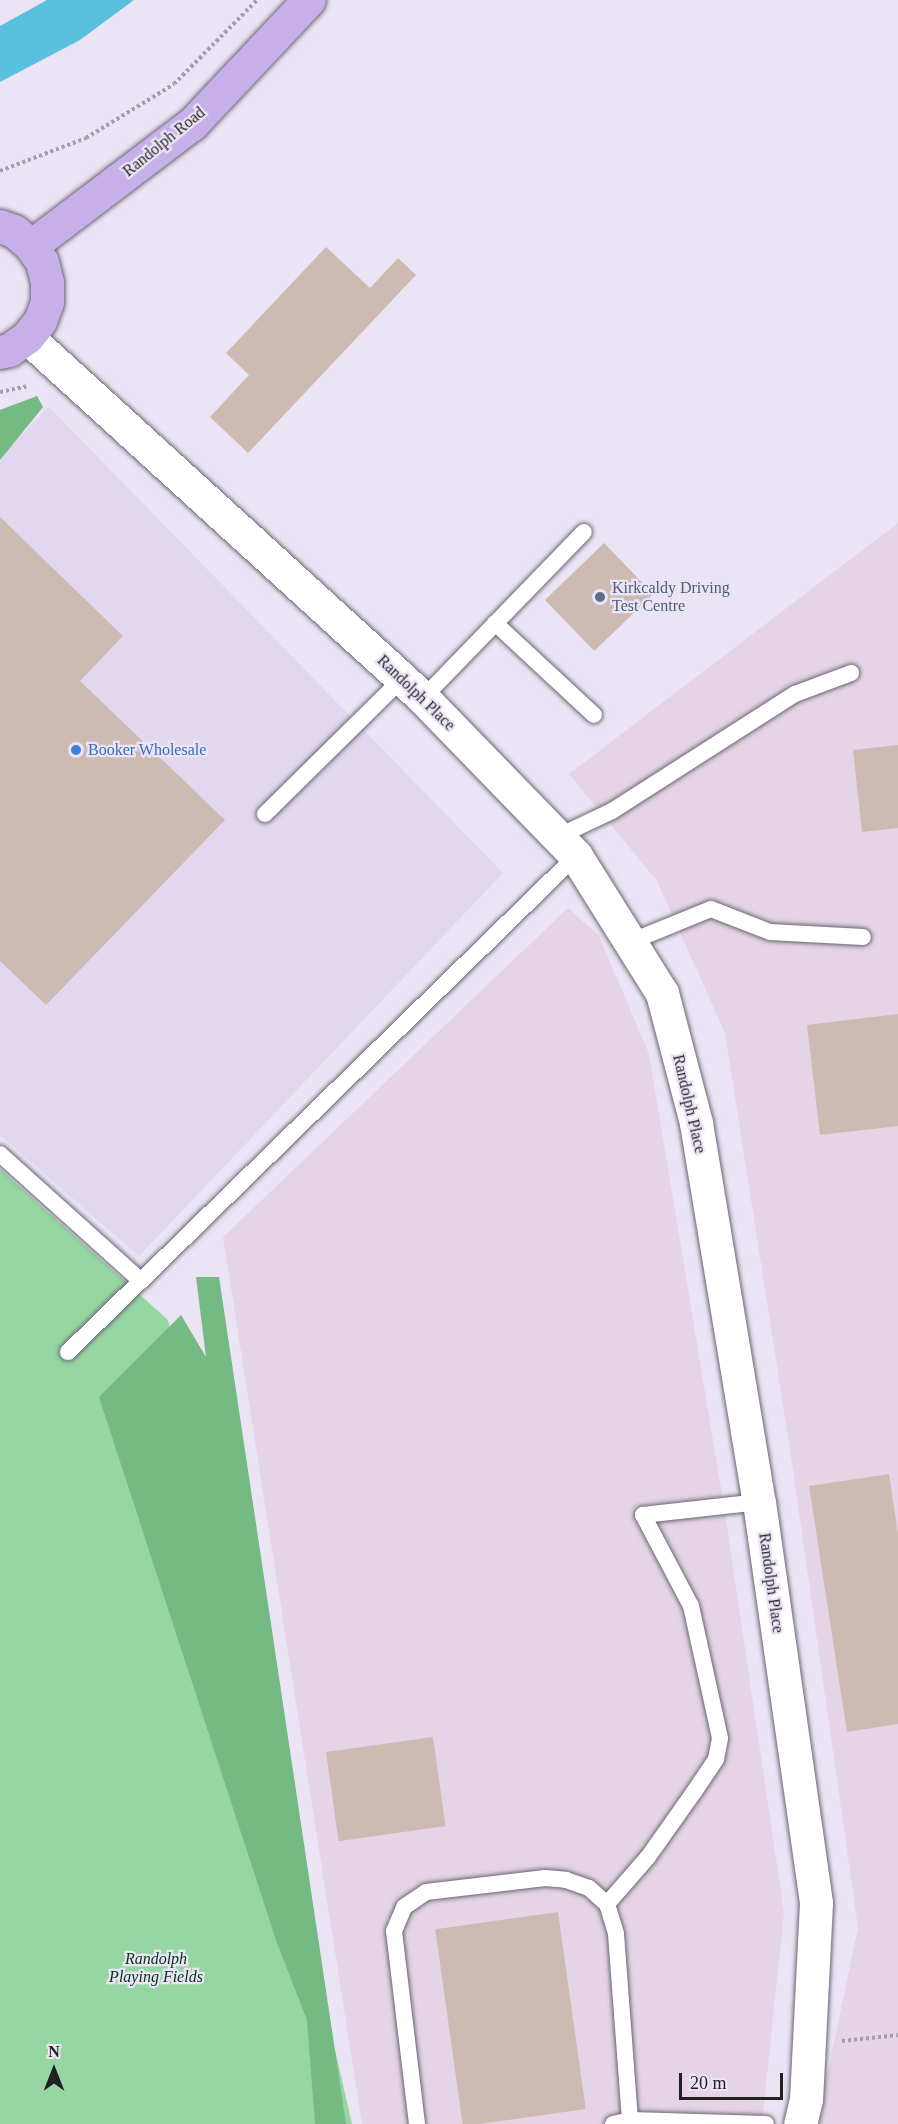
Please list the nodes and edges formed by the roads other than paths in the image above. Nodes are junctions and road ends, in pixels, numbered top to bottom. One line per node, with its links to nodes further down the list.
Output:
1 (309, 0): 3 (main road, Randolph Road)
2 (0, 226): 3 (main road)
3 (31, 246): 4 (main road)
4 (14, 345): 8 (street, Randolph Place)
5 (584, 532): 6 (lane)
6 (495, 623): 8 (lane); 9 (lane)
7 (851, 673): 11 (lane)
8 (413, 688): 10 (lane); 11 (street, Randolph Place)
9 (594, 715)
10 (265, 814)
11 (566, 846): 13 (street, Randolph Place); 15 (lane)
12 (863, 937): 13 (lane)
13 (630, 942): 17 (street, Randolph Place)
14 (0, 1154): 15 (lane)
15 (141, 1281): 16 (lane)
16 (68, 1352)
17 (759, 1502): 18 (lane); 23 (street, Randolph Place)
18 (608, 1904): 19 (lane); 20 (lane)
19 (630, 2120): 21 (lane); 22 (lane)
20 (417, 2124)
21 (613, 2124)
22 (766, 2124)
23 (800, 2124)

